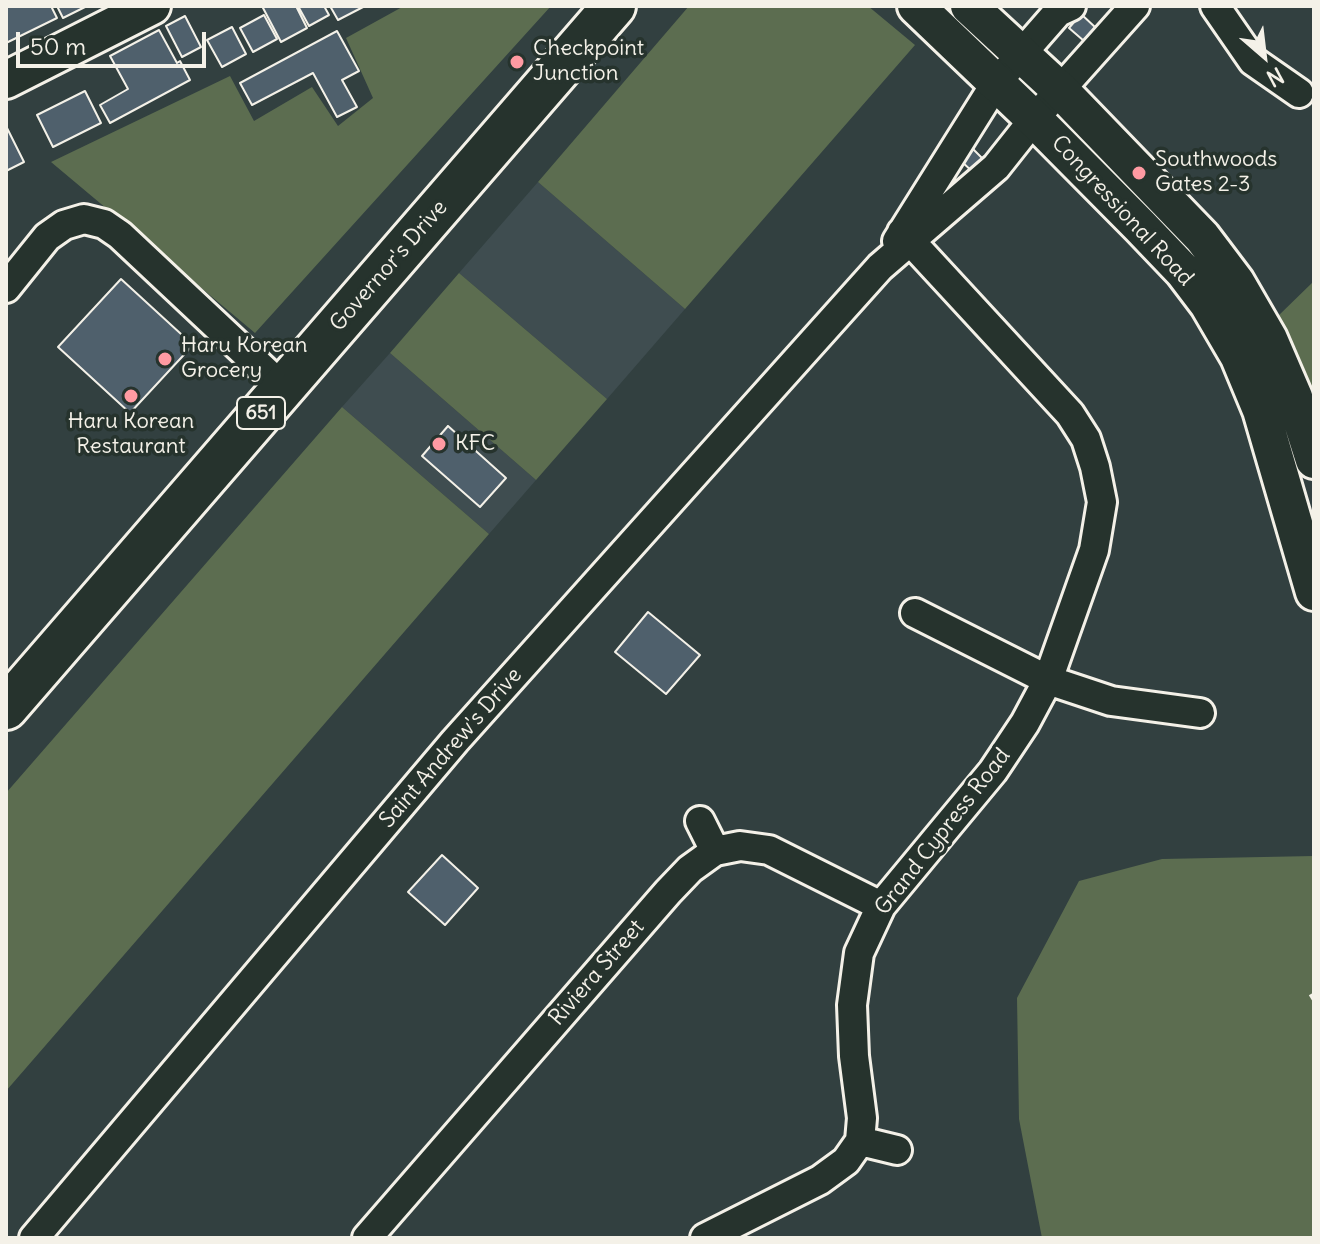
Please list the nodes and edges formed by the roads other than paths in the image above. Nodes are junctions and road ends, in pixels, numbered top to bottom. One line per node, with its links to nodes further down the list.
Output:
1 (614, 6): 16 (highway, Governor's Drive / 651)
2 (916, 6): 10 (main road, Congressional Road)
3 (969, 6): 8 (main road, Congressional Road)
4 (1071, 6): 8 (street, Saint Andrew's Drive)
5 (1135, 6): 11 (street, Saint Andrew's Drive)
6 (1215, 6): 12 (street)
7 (134, 10): 9 (main road)
8 (1022, 55): 10 (street, Saint Andrew's Drive); 11 (main road, Congressional Road)
9 (6, 80)
10 (996, 83): 13 (main road, Congressional Road); 14 (street, Saint Andrew's Drive)
11 (1061, 91): 13 (street, Saint Andrew's Drive); 17 (main road, Congressional Road)
12 (1299, 93)
13 (1034, 119): 14 (street, Saint Andrew's Drive); 18 (main road, Congressional Road)
14 (907, 236): 20 (street, Grand Cypress Road); 28 (street, Saint Andrew's Drive)
15 (6, 288): 16 (street)
16 (283, 388): 21 (highway, Governor's Drive / 651)
17 (1314, 460)
18 (1314, 592)
19 (915, 613): 20 (street)
20 (1048, 680): 22 (street); 25 (street, Grand Cypress Road)
21 (6, 708)
22 (1200, 713)
23 (700, 821): 24 (street)
24 (715, 851): 25 (street); 29 (street, Riviera Street)
25 (881, 906): 26 (street, Grand Cypress Road)
26 (860, 1141): 27 (street); 30 (street)
27 (897, 1150)
28 (34, 1238)
29 (367, 1238)
30 (705, 1238)

